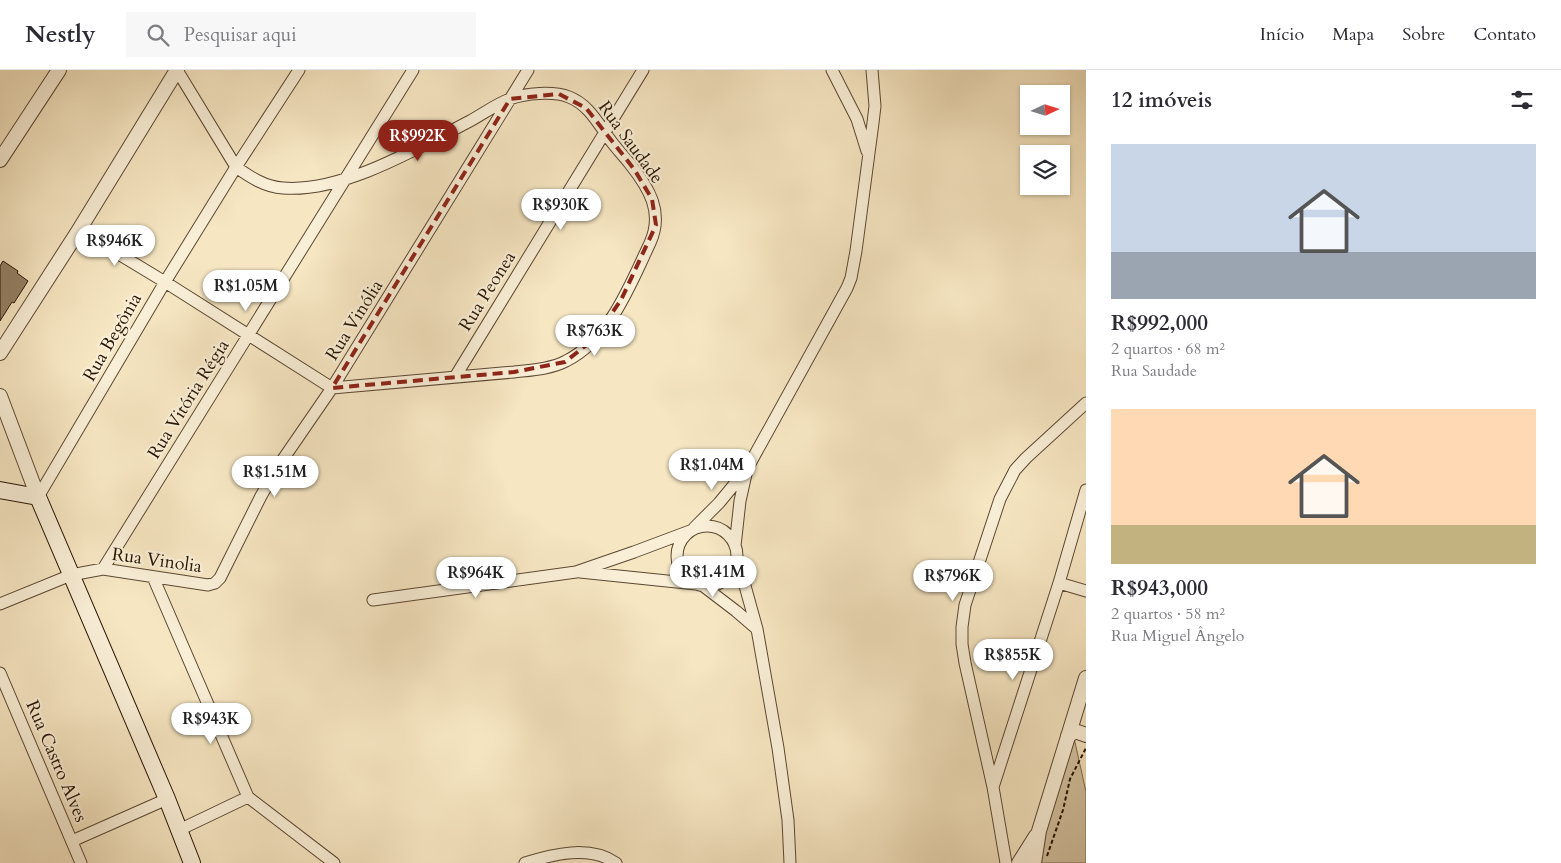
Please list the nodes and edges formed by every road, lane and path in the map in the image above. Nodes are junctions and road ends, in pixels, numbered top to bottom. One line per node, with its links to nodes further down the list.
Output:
1 (177, 70): 15 (street, Rua Saudade); 17 (street)
2 (299, 70): 15 (street, Rua Begônia)
3 (413, 70): 16 (street, Rua Vitória Régia)
4 (528, 70): 9 (street, Rua Vinólia)
5 (643, 70): 12 (street, Rua Peonea)
6 (832, 70): 11 (street)
7 (872, 70): 10 (street)
8 (56, 72): 14 (street)
9 (510, 99): 12 (street, Rua Saudade); 16 (street, Rua Saudade); 22 (street, Rua Vinólia)
10 (875, 106): 11 (street); 13 (street)
11 (853, 110): 13 (street)
12 (605, 134): 21 (street, Rua Peonea); 21 (street, Rua Saudade)
13 (868, 156): 25 (street)
14 (0, 160)
15 (236, 166): 16 (street, Rua Saudade); 18 (street, Rua Begônia)
16 (344, 181): 19 (street, Rua Vitória Régia)
17 (79, 230): 18 (street); 20 (street)
18 (165, 282): 19 (street); 28 (street, Rua Begônia)
19 (248, 335): 22 (street); 31 (street, Rua Vitória Régia)
20 (0, 353)
21 (455, 377): 22 (street, Rua Saudade)
22 (332, 388): 36 (street, Rua Vinólia)
23 (0, 396): 28 (street)
24 (1086, 403): 47 (street)
25 (748, 469): 29 (street); 30 (street)
26 (0, 490): 28 (main road)
27 (1086, 490): 35 (street)
28 (38, 497): 33 (main road)
29 (692, 530): 30 (street); 32 (street); 37 (street)
30 (736, 551): 37 (street); 41 (street)
31 (103, 569): 33 (street, Rua Vinolia); 34 (street, Rua Vinolia)
32 (576, 572): 37 (street); 39 (street)
33 (71, 575): 40 (street, Rua Vinolia); 49 (main road)
34 (153, 577): 36 (street, Rua Vinolia); 48 (street)
35 (1059, 582): 38 (street); 47 (street)
36 (208, 585)
37 (700, 585): 41 (street)
38 (1086, 591)
39 (373, 600)
40 (0, 604)
41 (757, 629): 58 (street)
42 (0, 673): 52 (street, Rua Castro Alves)
43 (1085, 685): 45 (street)
44 (1086, 735): 45 (street)
45 (1068, 736): 51 (street)
46 (1086, 748): 62 (path)
47 (993, 787): 59 (street)
48 (248, 797): 50 (street); 55 (street)
49 (167, 800): 50 (main road); 52 (street)
50 (179, 830): 54 (main road)
51 (1039, 831): 60 (street); 61 (street)
52 (72, 841): 53 (street, Rua Castro Alves)
53 (81, 863)
54 (192, 863)
55 (334, 863)
56 (525, 863): 57 (street)
57 (616, 863)
58 (790, 863)
59 (1006, 863)
60 (1019, 863)
61 (1034, 863)
62 (1045, 863)

